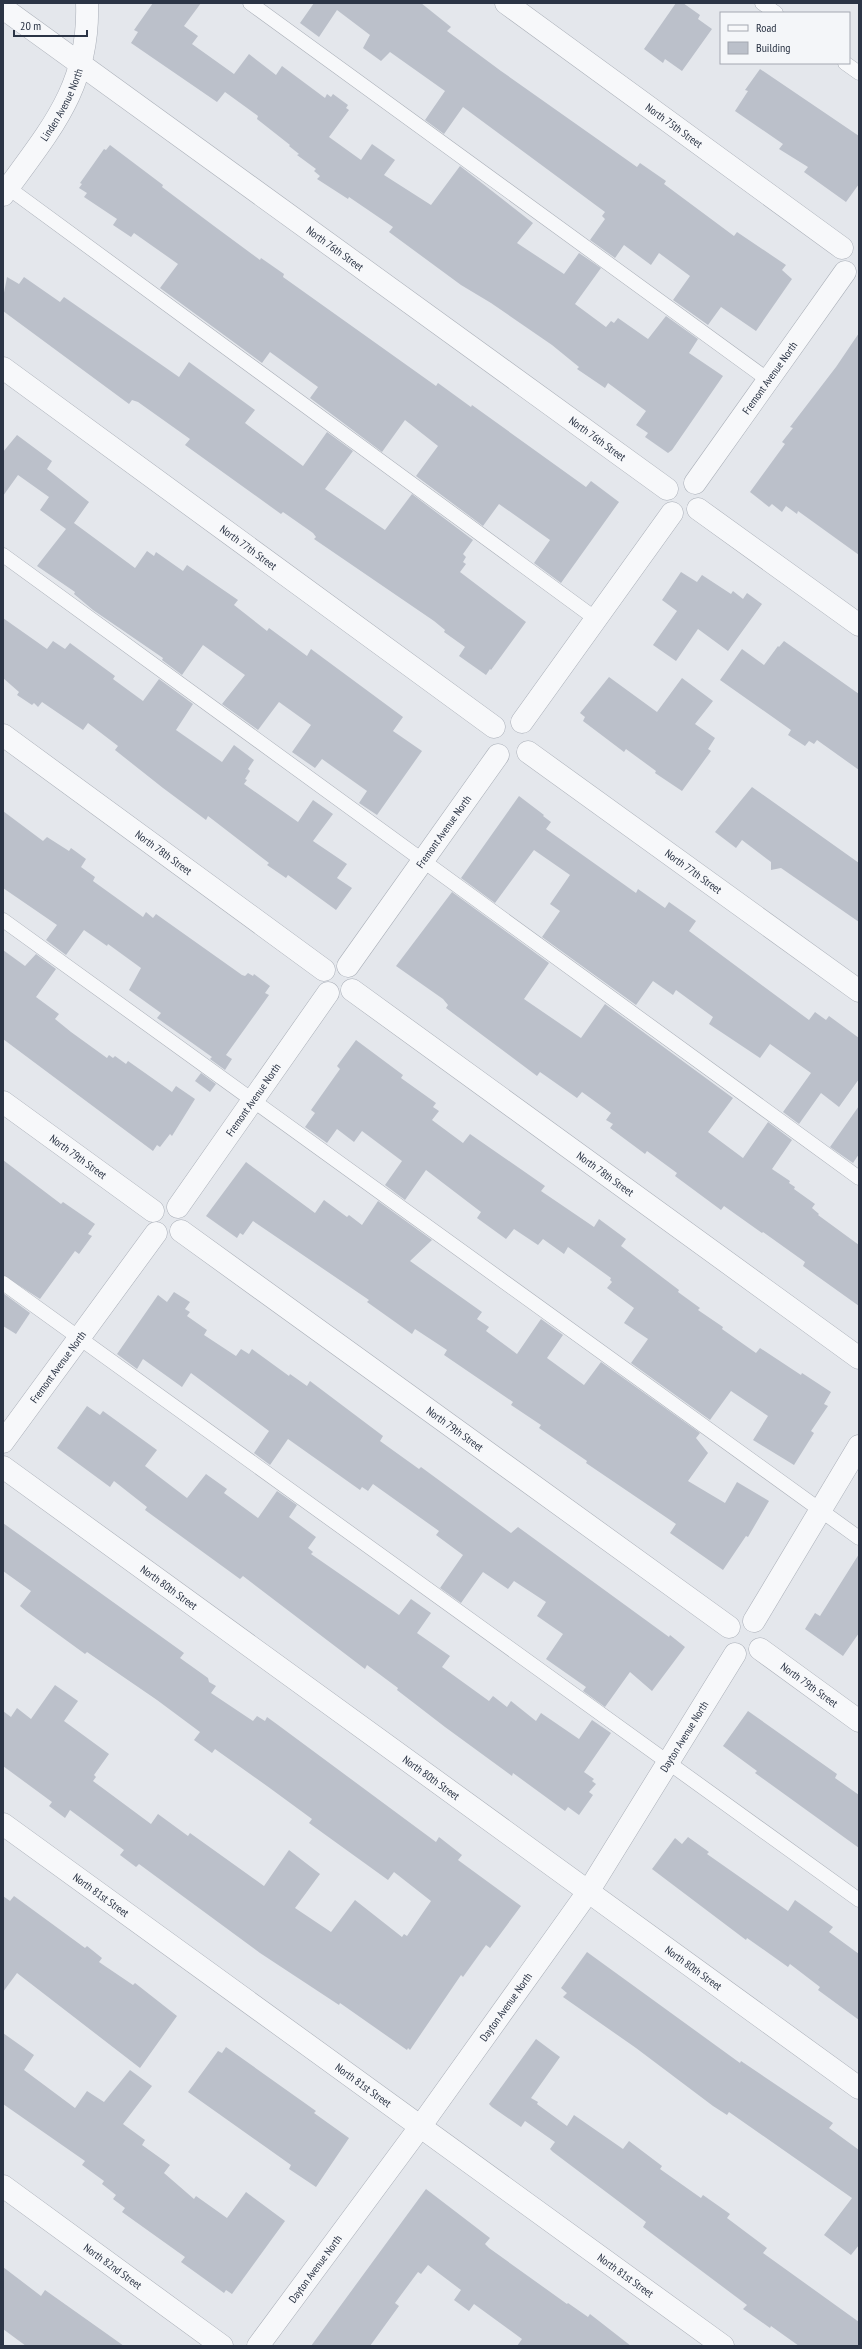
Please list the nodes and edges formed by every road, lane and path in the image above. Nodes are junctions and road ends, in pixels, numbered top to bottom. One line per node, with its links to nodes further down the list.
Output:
1 (87, 3): 8 (street, Linden Avenue North)
2 (250, 3): 14 (lane)
3 (506, 3): 11 (street, North 75th Street)
4 (762, 3): 6 (lane)
5 (3, 8): 8 (street, North 76th Street)
6 (775, 12)
7 (846, 64): 9 (lane)
8 (82, 65): 10 (street, Linden Avenue North); 16 (street, North 76th Street)
9 (859, 73)
10 (5, 188): 20 (lane)
11 (851, 245): 12 (street)
12 (852, 274): 14 (street, Fremont Avenue North)
13 (3, 368): 23 (street, North 77th Street)
14 (768, 379): 15 (street, Fremont Avenue North)
15 (694, 483): 16 (street); 17 (street)
16 (667, 489): 18 (street)
17 (698, 509): 18 (street); 21 (street)
18 (672, 513): 20 (street)
19 (3, 556): 27 (lane)
20 (596, 619): 22 (street)
21 (859, 625)
22 (522, 722): 23 (street); 25 (street)
23 (494, 728): 26 (street)
24 (3, 735): 30 (street, North 78th Street)
25 (528, 752): 26 (street); 32 (street, North 77th Street)
26 (498, 755): 27 (street, Fremont Avenue North)
27 (423, 860): 29 (street, Fremont Avenue North); 36 (lane)
28 (3, 920): 34 (lane)
29 (348, 966): 30 (street); 31 (street)
30 (324, 970): 33 (street)
31 (352, 990): 33 (street); 43 (street, North 78th Street)
32 (859, 991)
33 (328, 993): 34 (street, Fremont Avenue North)
34 (252, 1100): 37 (street, Fremont Avenue North); 47 (lane)
35 (3, 1102): 38 (street, North 79th Street)
36 (859, 1178)
37 (178, 1207): 38 (street); 39 (street)
38 (153, 1211): 40 (street)
39 (181, 1231): 40 (street); 50 (street, North 79th Street)
40 (156, 1233): 42 (street, Fremont Avenue North)
41 (3, 1283): 42 (lane)
42 (80, 1338): 44 (street, Fremont Avenue North); 54 (lane)
43 (859, 1358)
44 (3, 1442)
45 (859, 1446): 47 (street)
46 (3, 1467): 56 (street, North 80th Street)
47 (821, 1511): 48 (lane); 49 (street)
48 (859, 1538)
49 (754, 1621): 50 (street); 51 (street)
50 (729, 1627): 52 (street)
51 (760, 1649): 52 (street); 53 (street, North 79th Street)
52 (735, 1654): 54 (street, Dayton Avenue North)
53 (859, 1721)
54 (668, 1762): 56 (street, Dayton Avenue North); 57 (lane)
55 (3, 1824): 59 (street, North 81st Street)
56 (588, 1892): 58 (street, North 80th Street); 59 (street, Dayton Avenue North)
57 (859, 1900)
58 (859, 2088)
59 (420, 2127): 64 (street, Dayton Avenue North); 65 (street, North 81st Street)
60 (3, 2186): 61 (street, North 82nd Street)
61 (222, 2346)
62 (242, 2346): 63 (street)
63 (253, 2346)
64 (258, 2346)
65 (723, 2346)

